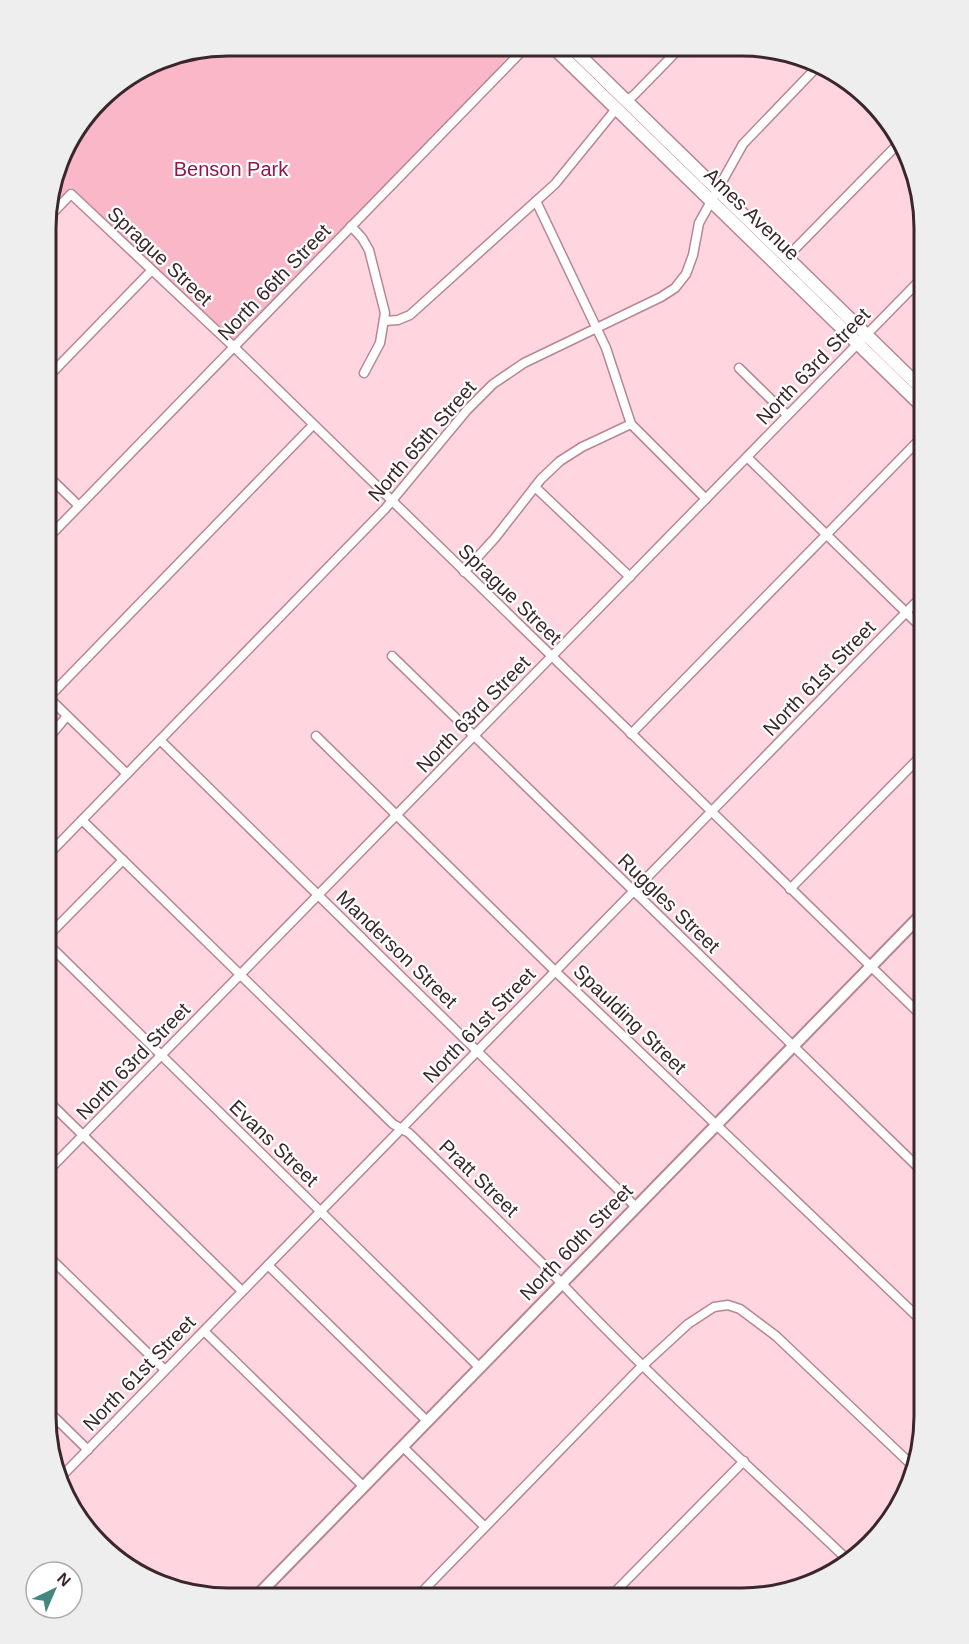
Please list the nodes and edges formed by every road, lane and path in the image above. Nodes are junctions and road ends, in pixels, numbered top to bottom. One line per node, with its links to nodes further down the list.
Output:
1 (517, 56): 12 (street, North 66th Street)
2 (564, 56): 6 (main road, Ames Avenue)
3 (579, 56): 6 (main road, Ames Avenue)
4 (672, 56): 6 (street)
5 (813, 71): 8 (street, North 65th Street)
6 (621, 104): 8 (main road, Ames Avenue); 9 (street); 10 (main road, Ames Avenue)
7 (894, 148): 13 (street)
8 (718, 189): 10 (street, North 65th Street); 13 (main road, Ames Avenue)
9 (536, 201): 16 (street); 17 (street)
10 (712, 201): 17 (street, North 65th Street); 18 (main road, Ames Avenue)
11 (57, 209): 14 (street, Sprague Street)
12 (351, 226): 16 (street); 19 (street, North 66th Street)
13 (787, 257): 18 (main road, Ames Avenue)
14 (151, 271): 19 (street, Sprague Street); 21 (street)
15 (914, 286): 18 (street, North 63rd Street)
16 (384, 321): 22 (street)
17 (597, 328): 26 (street); 33 (street, North 65th Street)
18 (862, 339): 23 (main road, Ames Avenue); 24 (main road, Ames Avenue); 25 (street, North 63rd Street)
19 (234, 347): 27 (street, Sprague Street); 34 (street, North 66th Street)
20 (739, 368): 25 (street)
21 (55, 370)
22 (364, 373)
23 (914, 383)
24 (914, 397)
25 (787, 416): 29 (street, North 63rd Street)
26 (632, 424): 31 (street); 32 (street)
27 (313, 425): 33 (street, Sprague Street); 44 (street)
28 (914, 445): 36 (street)
29 (747, 457): 32 (street, North 63rd Street); 36 (street)
30 (55, 483): 34 (street)
31 (535, 487): 37 (street); 38 (street)
32 (706, 499): 38 (street, North 63rd Street)
33 (392, 502): 37 (street, Sprague Street); 51 (street, North 65th Street)
34 (78, 506): 35 (street, North 66th Street)
35 (55, 530)
36 (826, 534): 40 (street); 48 (street)
37 (464, 572): 43 (street, Sprague Street)
38 (630, 577): 43 (street, North 63rd Street)
39 (914, 604): 40 (street, North 61st Street)
40 (906, 612): 41 (street); 54 (street, North 61st Street)
41 (914, 620)
42 (392, 656): 50 (street, Ruggles Street)
43 (552, 657): 48 (street, Sprague Street); 50 (street, North 63rd Street)
44 (55, 688)
45 (55, 704): 46 (street)
46 (67, 716): 47 (street); 53 (street)
47 (55, 730)
48 (631, 734): 54 (street, Sprague Street)
49 (316, 736): 55 (street, Spaulding Street)
50 (474, 736): 55 (street, North 63rd Street); 60 (street, Ruggles Street)
51 (160, 740): 53 (street, North 65th Street); 61 (street, Manderson Street)
52 (914, 764): 59 (street)
53 (127, 774): 56 (street, North 65th Street)
54 (711, 812): 59 (street, Sprague Street); 60 (street, North 61st Street)
55 (397, 816): 61 (street, North 63rd Street); 66 (street, Spaulding Street)
56 (82, 820): 57 (street, North 65th Street); 58 (street, Pratt Street)
57 (55, 848)
58 (123, 860): 63 (street); 67 (street, Pratt Street)
59 (790, 890): 65 (street, Sprague Street)
60 (633, 891): 66 (street, North 61st Street); 69 (street, Ruggles Street)
61 (319, 896): 67 (street, North 63rd Street); 70 (street, Manderson Street)
62 (913, 923): 65 (main road, North 60th Street)
63 (55, 931)
64 (55, 949): 71 (street, Evans Street)
65 (870, 968): 68 (street, Sprague Street); 69 (main road, North 60th Street)
66 (555, 971): 70 (street, North 61st Street); 73 (street, Spaulding Street)
67 (241, 975): 71 (street, North 63rd Street); 74 (street, Pratt Street)
68 (913, 1008)
69 (792, 1047): 73 (main road, North 60th Street); 76 (street, Ruggles Street)
70 (478, 1050): 74 (street, North 61st Street); 78 (street, Manderson Street)
71 (161, 1055): 75 (street, North 63rd Street); 79 (street, Evans Street)
72 (55, 1107): 75 (street)
73 (716, 1125): 78 (main road, North 60th Street); 84 (street, Spaulding Street)
74 (401, 1129): 79 (street, North 61st Street); 82 (street, Pratt Street)
75 (84, 1135): 77 (street, North 63rd Street); 83 (street)
76 (913, 1163)
77 (55, 1164)
78 (636, 1207): 82 (main road, North 60th Street)
79 (320, 1211): 81 (street, North 61st Street); 87 (street, Evans Street)
80 (55, 1263): 88 (street)
81 (268, 1265): 83 (street, North 61st Street); 90 (street)
82 (561, 1284): 86 (street, Pratt Street); 87 (main road, North 60th Street)
83 (242, 1291): 85 (street, North 61st Street)
84 (913, 1313)
85 (204, 1330): 88 (street, North 61st Street); 96 (street)
86 (644, 1365): 93 (street, Pratt Street); 94 (street); 97 (street)
87 (479, 1367): 90 (main road, North 60th Street)
88 (165, 1371): 92 (street, North 61st Street)
89 (55, 1418): 92 (street)
90 (427, 1421): 91 (main road, North 60th Street)
91 (402, 1446): 96 (main road, North 60th Street); 97 (street)
92 (88, 1450): 95 (street, North 61st Street)
93 (744, 1461): 98 (street, Pratt Street); 101 (street)
94 (907, 1461)
95 (65, 1473)
96 (363, 1486): 99 (main road, North 60th Street)
97 (486, 1527): 100 (street)
98 (843, 1555)
99 (265, 1588)
100 (426, 1588)
101 (619, 1588)

